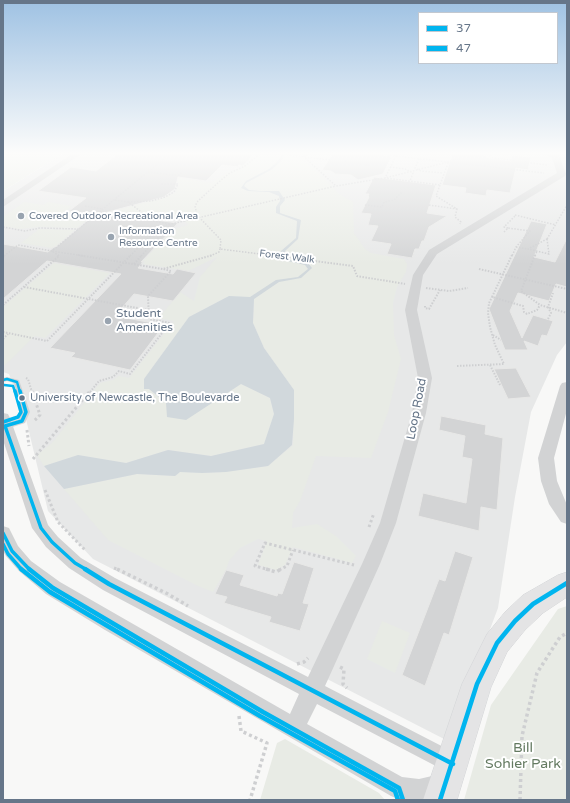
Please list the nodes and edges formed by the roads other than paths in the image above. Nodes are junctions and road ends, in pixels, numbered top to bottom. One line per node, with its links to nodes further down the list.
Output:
1 (25, 189): 3 (street)
2 (536, 189): 10 (street, Loop Road)
3 (3, 204)
4 (3, 380): 6 (lane)
5 (567, 386): 7 (street)
6 (4, 424): 10 (street)
7 (567, 517)
8 (3, 533): 11 (street)
9 (567, 583): 12 (street)
10 (311, 691): 11 (street, Loop Road); 12 (street)
11 (294, 729): 13 (street)
12 (446, 783): 13 (street)
13 (401, 794)

